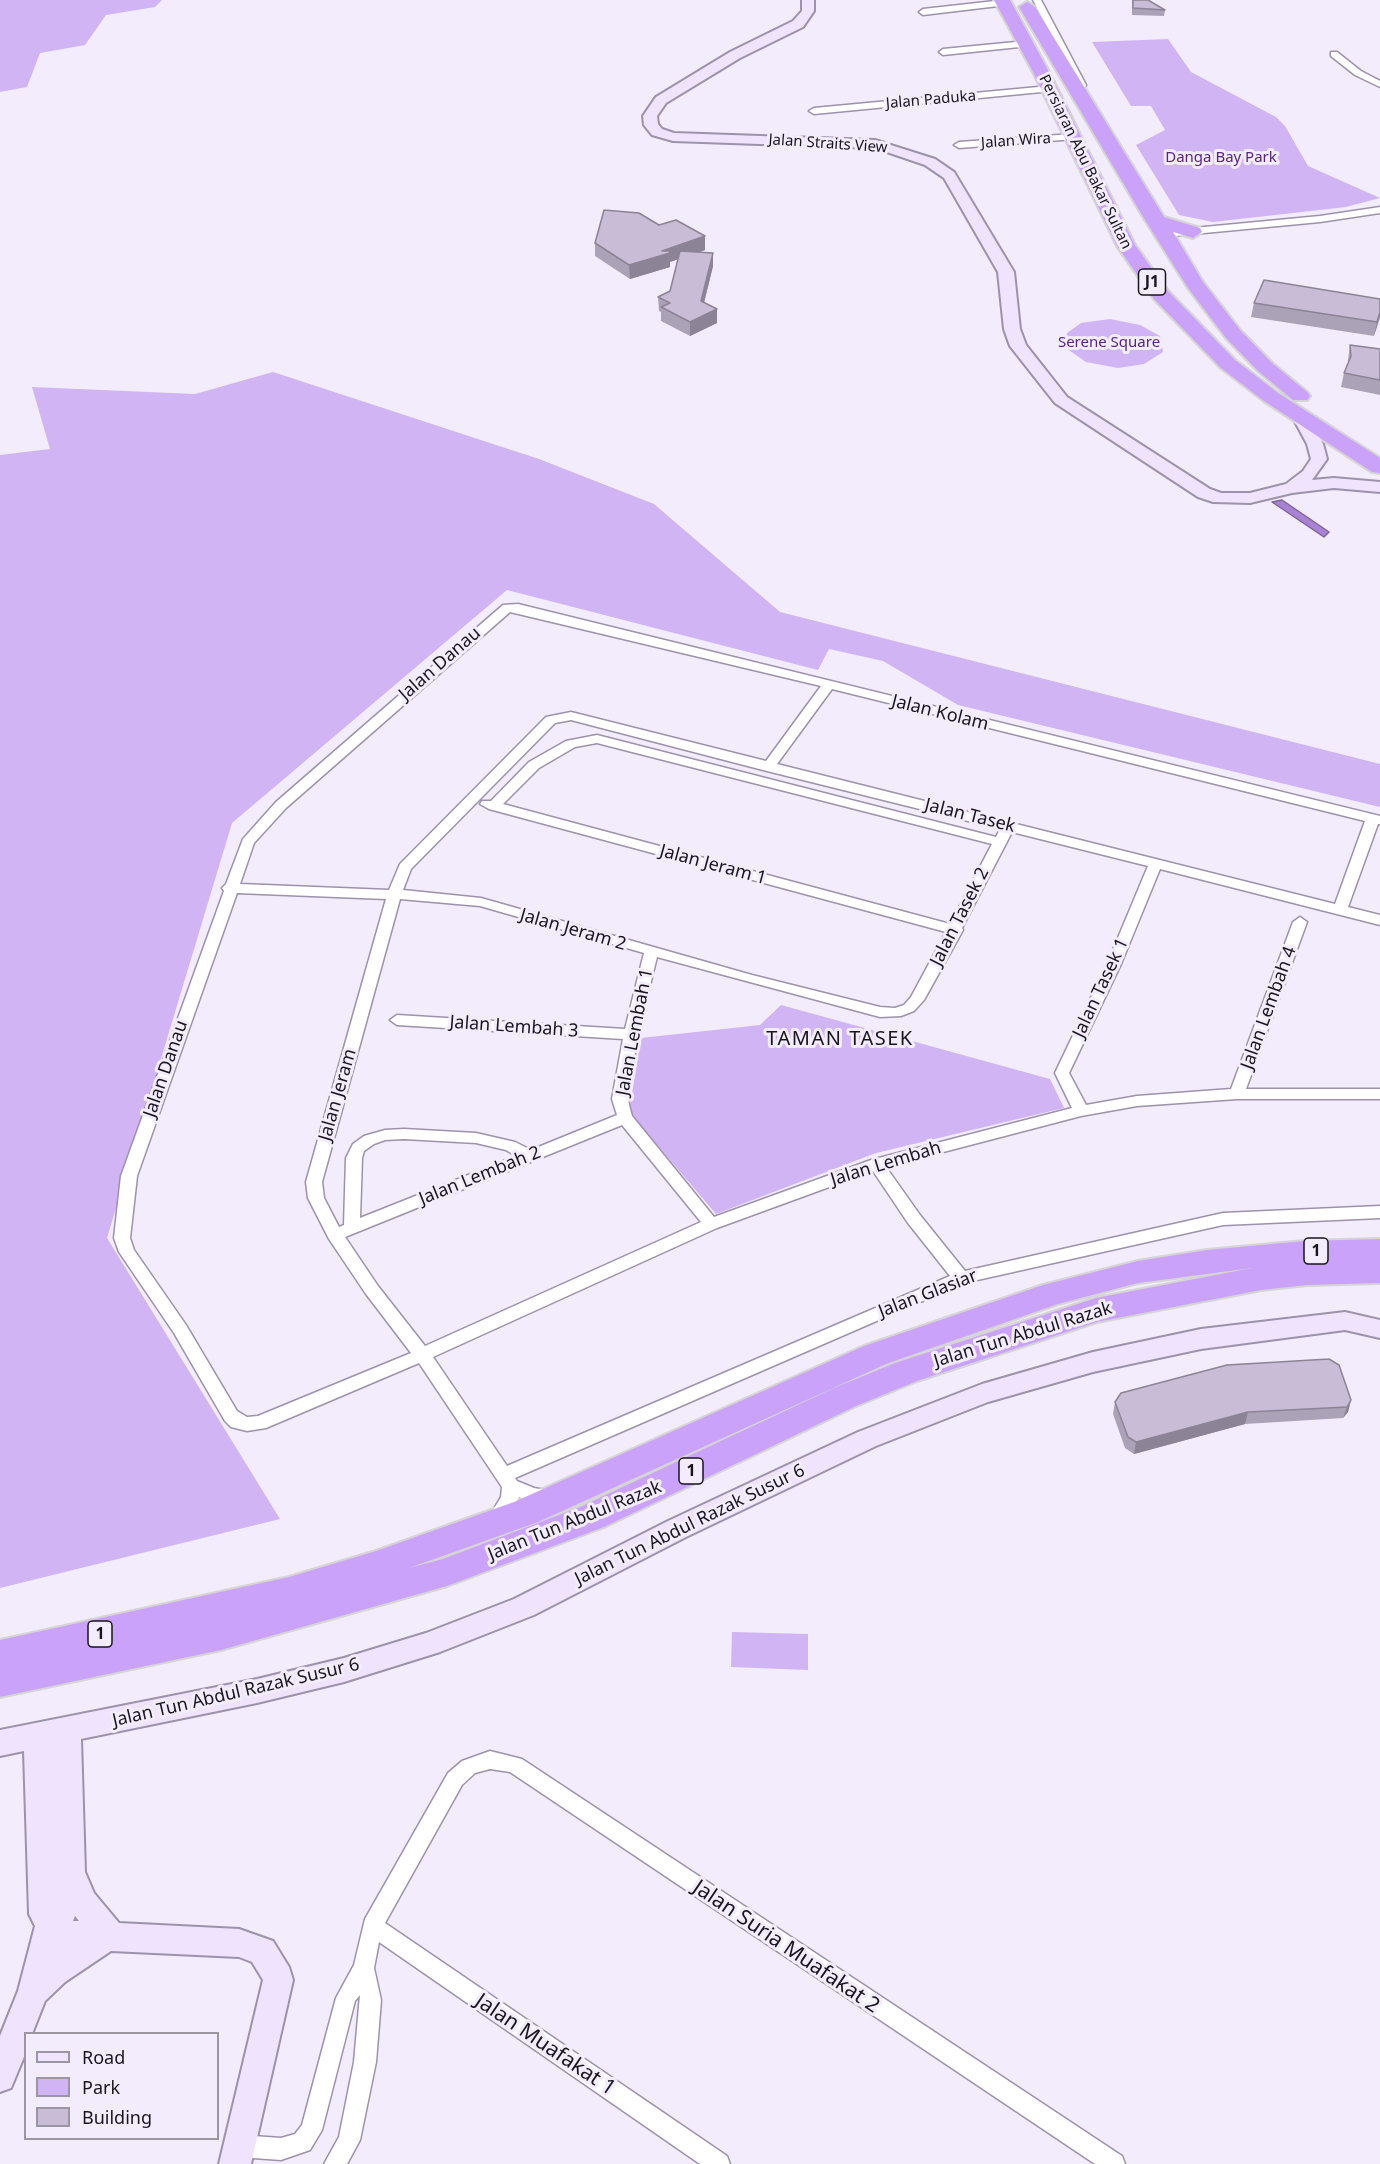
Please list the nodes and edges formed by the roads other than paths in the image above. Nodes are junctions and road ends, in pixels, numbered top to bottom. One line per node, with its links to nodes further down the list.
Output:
1 (808, 0): 25 (street, Jalan Straits View)
2 (1023, 0): 12 (highway, Persiaran Abu Bakar Sultan / J1)
3 (1037, 0): 12 (street)
4 (1003, 1): 5 (street); 6 (highway, Persiaran Abu Bakar Sultan / J1)
5 (922, 12)
6 (1026, 44): 7 (street); 10 (highway, Persiaran Abu Bakar Sultan / J1)
7 (943, 52)
8 (1380, 76): 9 (street)
9 (1380, 84)
10 (1049, 89): 11 (street, Jalan Paduka); 13 (highway, Persiaran Abu Bakar Sultan / J1)
11 (814, 111)
12 (1091, 113): 19 (highway, Persiaran Abu Bakar Sultan / J1)
13 (1072, 137): 14 (street, Jalan Wira); 15 (highway, Persiaran Abu Bakar Sultan / J1)
14 (959, 145)
15 (1095, 183): 19 (highway); 20 (highway, Persiaran Abu Bakar Sultan / J1)
16 (1380, 210): 18 (street)
17 (1380, 216): 18 (street)
18 (1193, 236): 19 (highway); 19 (highway)
19 (1161, 239): 20 (highway); 22 (highway, Persiaran Abu Bakar Sultan / J1)
20 (1179, 315): 21 (highway, Persiaran Abu Bakar Sultan / J1)
21 (1300, 416): 23 (highway, Persiaran Abu Bakar Sultan / J1); 25 (street)
22 (1380, 448)
23 (1380, 467)
24 (1380, 487): 25 (street, Jalan Straits View)
25 (1292, 488)
26 (507, 608): 27 (street, Jalan Kolam); 36 (street, Jalan Danau)
27 (828, 685): 29 (street); 32 (street, Jalan Kolam)
28 (559, 717): 29 (street, Jalan Tasek); 30 (street, Jalan Jeram)
29 (768, 767): 33 (street, Jalan Tasek)
30 (470, 799): 31 (street, Jalan Jeram 1); 37 (street, Jalan Jeram)
31 (494, 806): 34 (street, Jalan Tasek); 41 (street, Jalan Jeram 1)
32 (1376, 819): 38 (street, Jalan Kolam)
33 (1009, 825): 34 (street, Jalan Tasek 2); 35 (street, Jalan Tasek)
34 (999, 842): 41 (street, Jalan Tasek 2)
35 (1156, 863): 38 (street, Jalan Tasek); 48 (street, Jalan Tasek 1)
36 (230, 888): 37 (street, Jalan Jeram 2); 60 (street, Jalan Danau)
37 (394, 895): 42 (street, Jalan Jeram 2); 55 (street, Jalan Jeram)
38 (1341, 909): 39 (street, Jalan Tasek)
39 (1380, 920)
40 (1300, 922): 46 (street, Jalan Lembah 4)
41 (956, 930): 43 (street, Jalan Tasek 2)
42 (651, 952): 43 (street, Jalan Jeram 2); 45 (street, Jalan Lembah 1)
43 (909, 1008)
44 (397, 1020): 45 (street, Jalan Lembah 3)
45 (631, 1034): 49 (street, Jalan Lembah 1)
46 (1237, 1094): 47 (street, Jalan Lembah); 48 (street, Jalan Lembah)
47 (1380, 1094)
48 (1081, 1111): 51 (street, Jalan Lembah)
49 (625, 1118): 50 (street, Jalan Lembah 2); 53 (street, Jalan Lembah 1)
50 (529, 1156): 54 (street, Jalan Lembah 2); 54 (street)
51 (876, 1164): 53 (street, Jalan Lembah); 58 (street)
52 (1380, 1212): 58 (street, Jalan Glasiar)
53 (711, 1224): 60 (street, Jalan Lembah)
54 (352, 1227): 55 (street, Jalan Lembah 2)
55 (335, 1234): 60 (street, Jalan Jeram)
56 (1380, 1250): 62 (highway, Jalan Tun Abdul Razak / 1)
57 (1380, 1272): 65 (highway, Jalan Tun Abdul Razak / 1)
58 (961, 1278): 61 (street, Jalan Glasiar)
59 (1380, 1329): 66 (street, Jalan Tun Abdul Razak Susur 6)
60 (422, 1355): 61 (street, Jalan Jeram)
61 (507, 1481): 62 (street); 63 (street)
62 (557, 1498): 63 (highway, Jalan Tun Abdul Razak / 1)
63 (493, 1524): 64 (highway, Jalan Tun Abdul Razak / 1)
64 (0, 1655)
65 (0, 1682)
66 (66, 1731): 67 (street, Jalan Tun Abdul Razak Susur 6); 69 (street)
67 (38, 1736): 68 (street, Jalan Tun Abdul Razak Susur 6); 71 (street)
68 (0, 1743)
69 (70, 1872): 71 (street); 72 (street)
70 (372, 1926): 73 (street); 78 (street, Jalan Muafakat 1); 79 (street, Jalan Suria Muafakat 2)
71 (49, 1930): 72 (street); 74 (street)
72 (110, 1935): 74 (street); 76 (street)
73 (364, 1968): 76 (street); 77 (street)
74 (33, 1991): 75 (street)
75 (0, 2077)
76 (237, 2155)
77 (335, 2164)
78 (719, 2164)
79 (1114, 2164)

